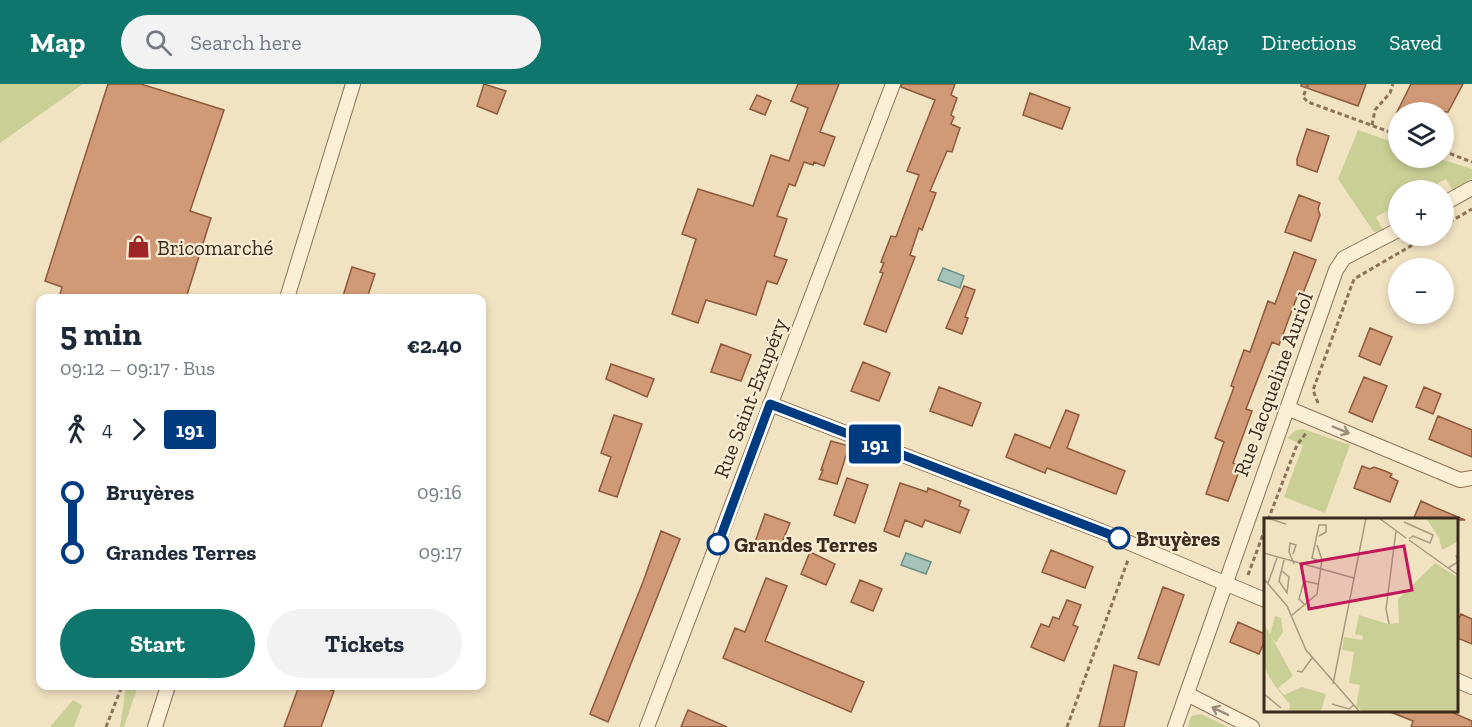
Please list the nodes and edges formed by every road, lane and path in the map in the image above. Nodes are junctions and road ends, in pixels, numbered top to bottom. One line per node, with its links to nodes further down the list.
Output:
1 (353, 84): 15 (street)
2 (893, 84): 16 (street, Rue Saint-Exupéry)
3 (1308, 84): 5 (path)
4 (1393, 84): 5 (path)
5 (1372, 125): 6 (path)
6 (1388, 131)
7 (1454, 155): 8 (path)
8 (1472, 162)
9 (1472, 188): 10 (street)
10 (1454, 198)
11 (1472, 209): 12 (path)
12 (1454, 220)
13 (1388, 235): 17 (street, Rue Jacqueline Auriol)
14 (1411, 246): 18 (path)
15 (288, 294)
16 (770, 404): 22 (street); 33 (street, Rue Saint-Exupéry)
17 (1287, 408): 18 (street); 23 (street, Rue Jacqueline Auriol)
18 (1317, 420): 19 (street, one-way to 19); 20 (path)
19 (1472, 478)
20 (1269, 518)
21 (1264, 532): 24 (path)
22 (1134, 544): 23 (street); 34 (path)
23 (1226, 584): 24 (street); 30 (street, Rue Jacqueline Auriol)
24 (1242, 590): 25 (street)
25 (1264, 600)
26 (1457, 681): 27 (street)
27 (1472, 687)
28 (120, 690): 31 (path)
29 (167, 690): 32 (street)
30 (1187, 694): 35 (street, Rue Jacqueline Auriol); 36 (street, one-way to 30)
31 (106, 727)
32 (155, 727)
33 (647, 727)
34 (1067, 727)
35 (1175, 727)
36 (1252, 727)

